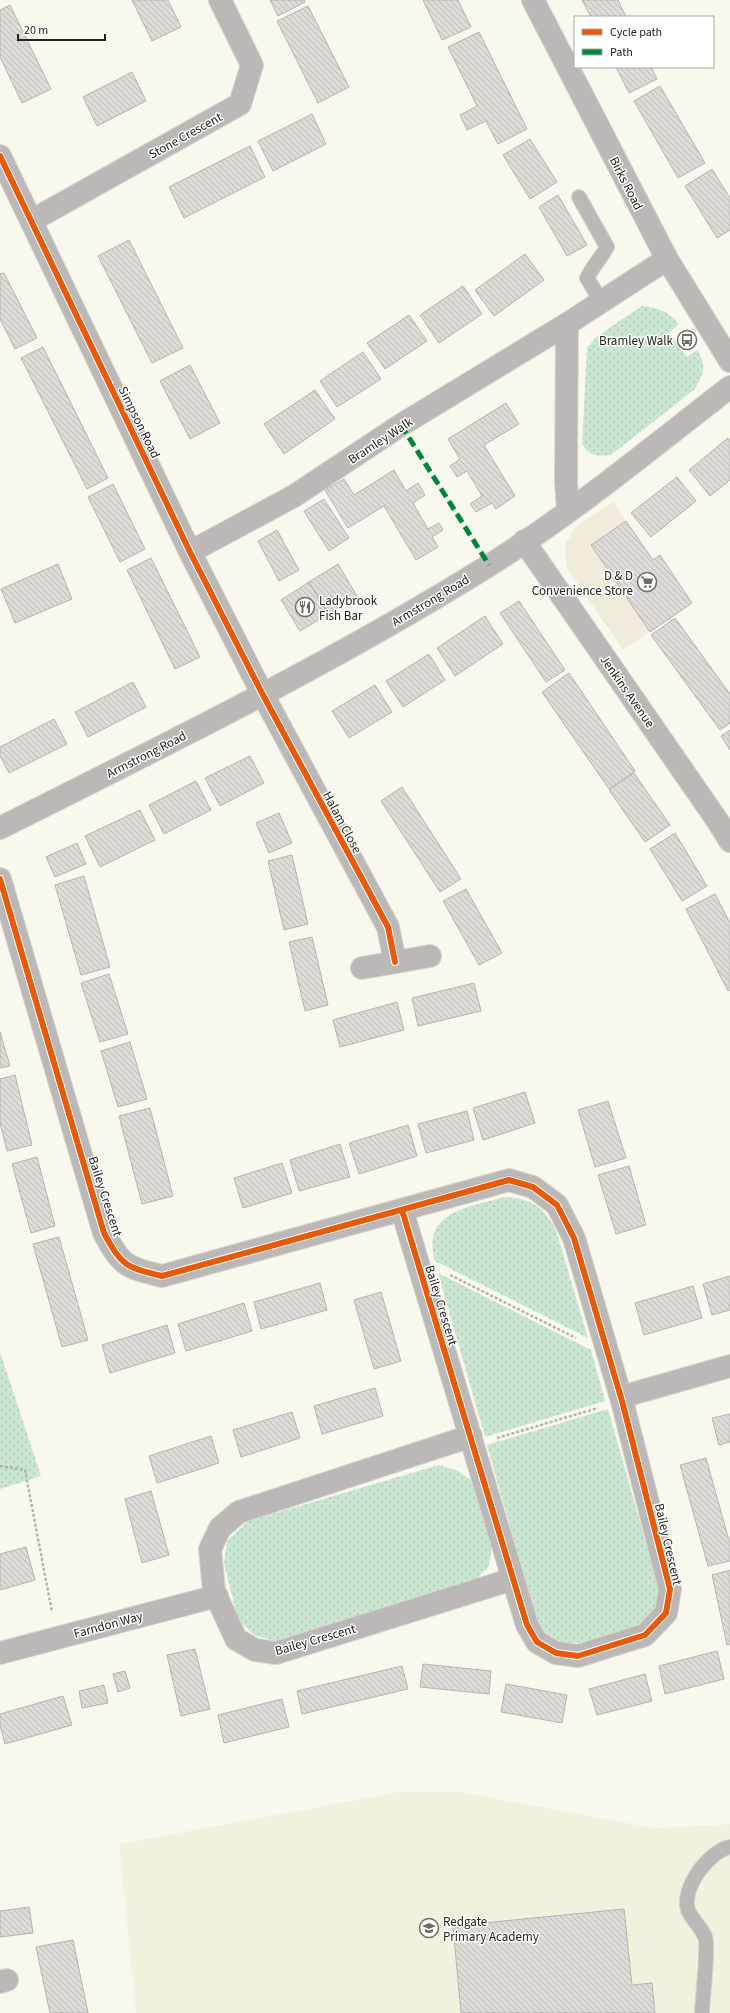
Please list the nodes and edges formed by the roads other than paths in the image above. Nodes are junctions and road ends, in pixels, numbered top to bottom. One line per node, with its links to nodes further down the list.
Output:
1 (220, 0): 5 (street, Stone Crescent)
2 (533, 0): 6 (street, Birks Road)
3 (0, 156): 5 (street, Simpson Road)
4 (579, 197): 7 (lane)
5 (31, 221): 13 (street, Simpson Road)
6 (667, 259): 7 (street, Bramley Walk); 9 (street, Birks Road)
7 (601, 301): 8 (street, Bramley Walk)
8 (567, 324): 11 (street); 13 (street, Bramley Walk)
9 (730, 361)
10 (730, 388): 11 (street, Armstrong Road)
11 (568, 510): 12 (street, Armstrong Road)
12 (524, 541): 14 (street, Armstrong Road); 16 (street, Jenkins Avenue)
13 (190, 552): 14 (street, Simpson Road)
14 (263, 695): 15 (street, Armstrong Road); 19 (street, Halam Close)
15 (0, 828)
16 (730, 841)
17 (0, 879): 21 (street, Bailey Crescent)
18 (430, 956): 19 (street)
19 (396, 962): 20 (street)
20 (362, 968)
21 (402, 1210): 23 (street, Bailey Crescent); 24 (street, Bailey Crescent)
22 (730, 1366): 23 (street)
23 (622, 1399): 25 (street, Bailey Crescent)
24 (472, 1441): 25 (street, Bailey Crescent); 26 (street, Bailey Crescent)
25 (513, 1580): 26 (street, Bailey Crescent)
26 (217, 1596): 27 (street, Farndon Way)
27 (0, 1653)
28 (730, 1846): 29 (lane)
29 (702, 2013)

